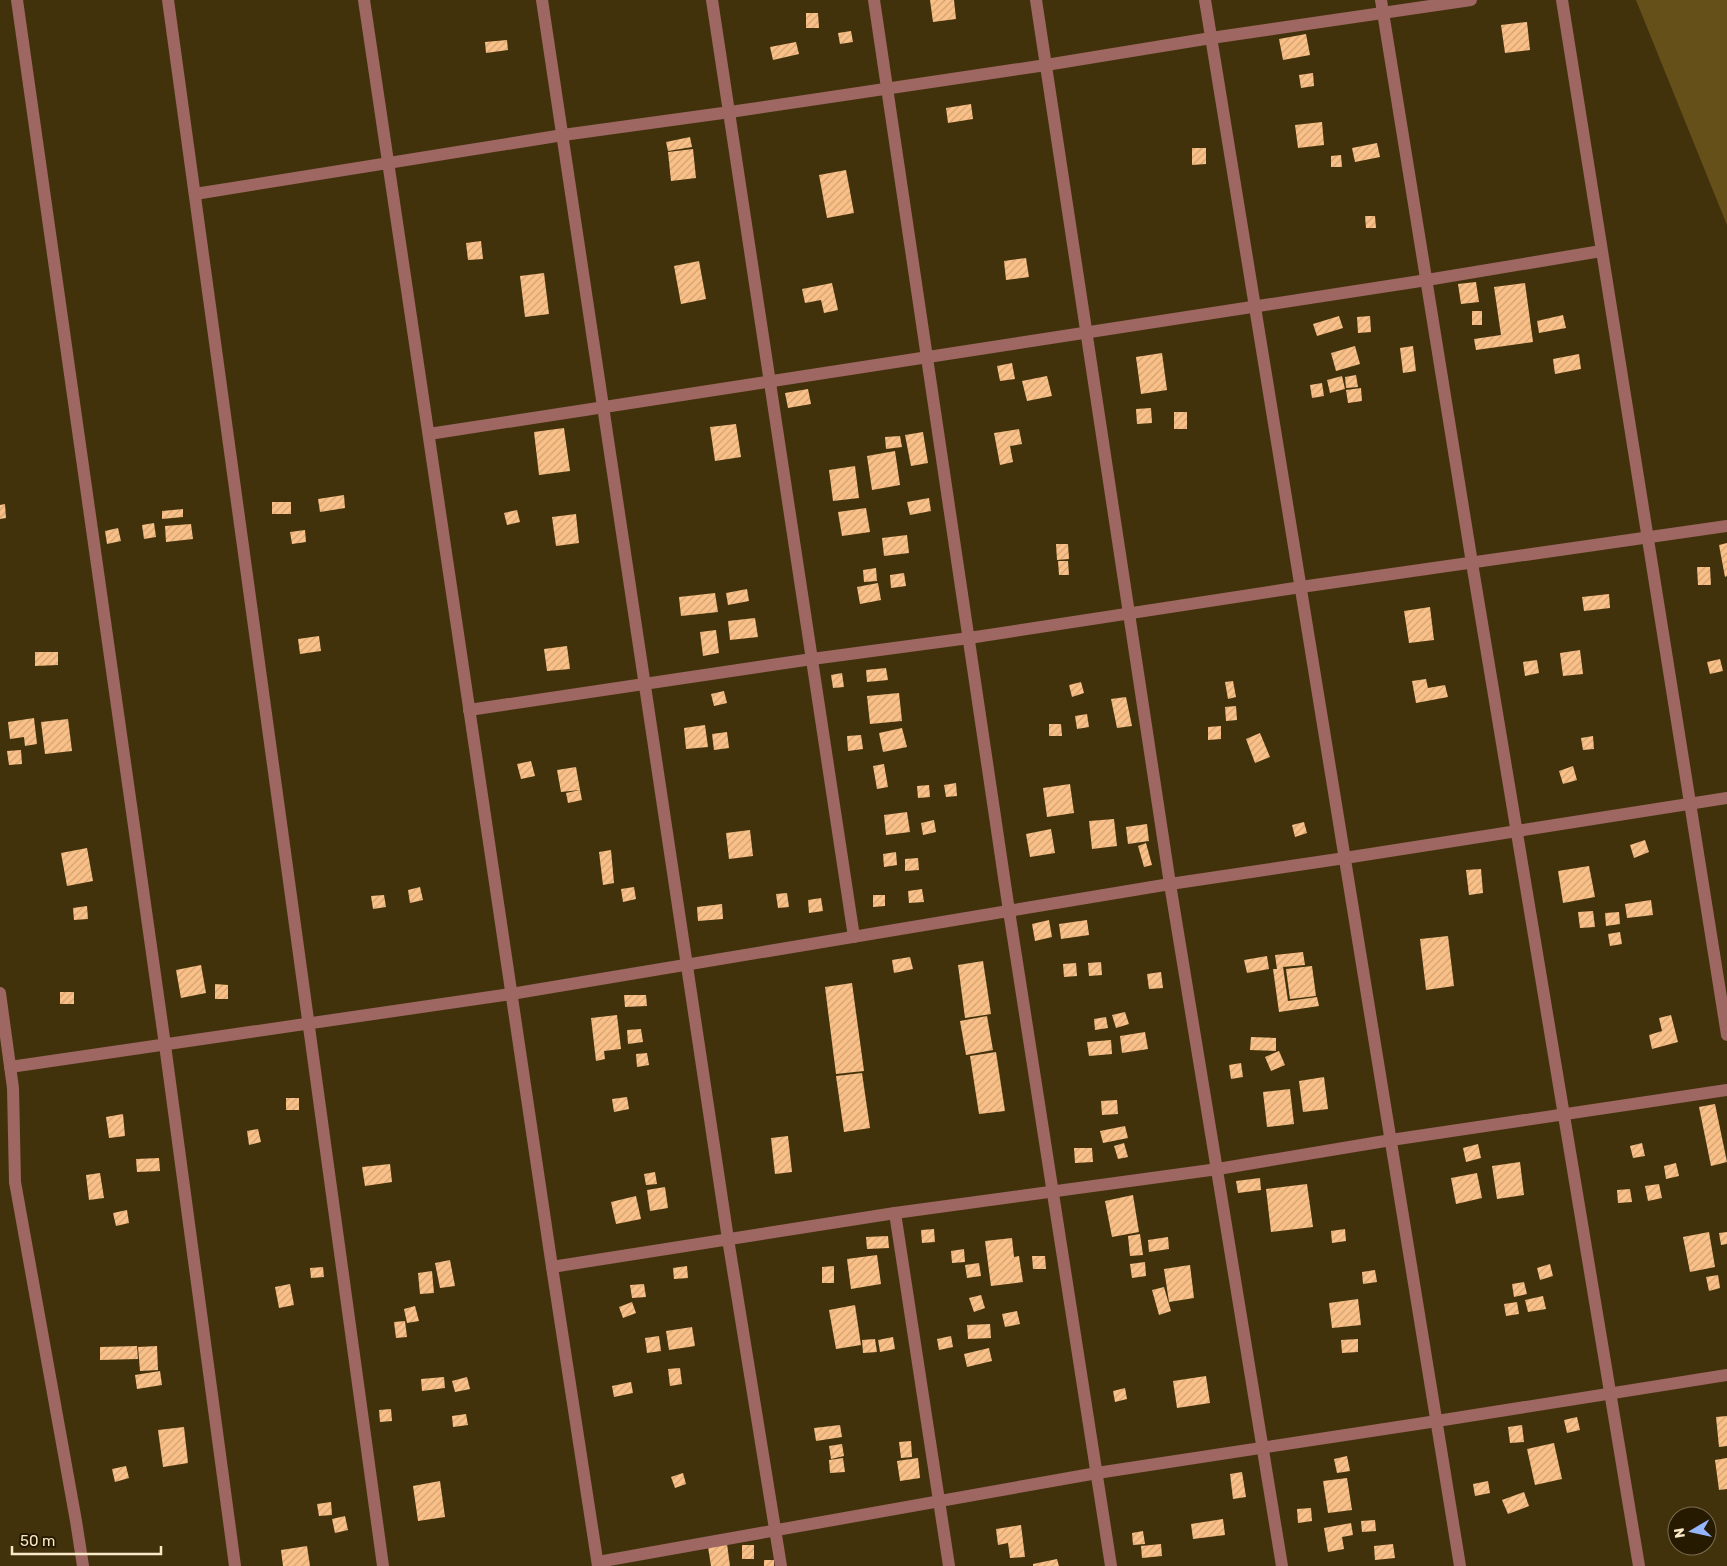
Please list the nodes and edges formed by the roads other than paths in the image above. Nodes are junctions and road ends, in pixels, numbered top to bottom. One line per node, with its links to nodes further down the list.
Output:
1 (17, 0): 49 (street)
2 (168, 0): 19 (street)
3 (364, 0): 18 (street)
4 (542, 0): 17 (street)
5 (712, 0): 16 (street)
6 (874, 0): 15 (street)
7 (1036, 0): 14 (street)
8 (1205, 0): 13 (street)
9 (1381, 0): 12 (street)
10 (1471, 0): 12 (street)
11 (1562, 0): 20 (street)
12 (1383, 14): 13 (street); 21 (street)
13 (1211, 38): 14 (street); 22 (street)
14 (1046, 65): 15 (street); 23 (street)
15 (887, 88): 16 (street); 24 (street)
16 (730, 112): 17 (street); 25 (street)
17 (562, 135): 18 (street); 26 (street)
18 (388, 162): 19 (street); 27 (street)
19 (195, 194): 47 (street)
20 (1601, 251): 21 (street); 29 (street)
21 (1427, 280): 22 (street); 30 (street)
22 (1255, 306): 23 (street); 31 (street)
23 (1087, 332): 24 (street); 32 (street)
24 (927, 357): 25 (street); 33 (street)
25 (770, 382): 26 (street); 34 (street)
26 (604, 407): 27 (street); 35 (street)
27 (429, 434): 36 (street)
28 (1727, 526): 29 (street)
29 (1646, 538): 30 (street); 38 (street)
30 (1472, 562): 31 (street); 39 (street)
31 (1301, 587): 32 (street); 40 (street)
32 (1129, 613): 33 (street); 41 (street)
33 (968, 638): 34 (street); 42 (street)
34 (812, 659): 35 (street); 43 (street)
35 (645, 683): 36 (street); 44 (street)
36 (470, 710): 46 (street)
37 (1727, 798): 38 (street)
38 (1691, 804): 39 (street); 48 (street)
39 (1517, 830): 40 (street); 52 (street)
40 (1345, 858): 41 (street); 53 (street)
41 (1170, 884): 42 (street); 54 (street)
42 (1009, 911): 43 (street); 55 (street)
43 (854, 937): 44 (street)
44 (687, 965): 46 (street); 57 (street)
45 (0, 993): 50 (street)
46 (511, 994): 47 (street); 58 (street)
47 (309, 1023): 49 (street); 69 (street)
48 (1727, 1035)
49 (166, 1045): 50 (street); 68 (street)
50 (10, 1067): 67 (street)
51 (1727, 1090): 52 (street)
52 (1564, 1115): 53 (street); 60 (street)
53 (1391, 1140): 54 (street); 61 (street)
54 (1218, 1168): 55 (street); 62 (street)
55 (1054, 1191): 56 (street); 63 (street)
56 (895, 1213): 57 (street); 64 (street)
57 (728, 1239): 58 (street); 65 (street)
58 (552, 1267): 66 (street)
59 (1727, 1374): 60 (street)
60 (1611, 1393): 61 (street); 75 (street)
61 (1437, 1421): 62 (street); 74 (street)
62 (1263, 1447): 63 (street); 73 (street)
63 (1097, 1472): 64 (street); 72 (street)
64 (939, 1501): 65 (street); 71 (street)
65 (775, 1529): 66 (street); 70 (street)
66 (598, 1564)
67 (83, 1566)
68 (235, 1566)
69 (384, 1566)
70 (781, 1566)
71 (949, 1566)
72 (1111, 1566)
73 (1282, 1566)
74 (1460, 1566)
75 (1639, 1566)

